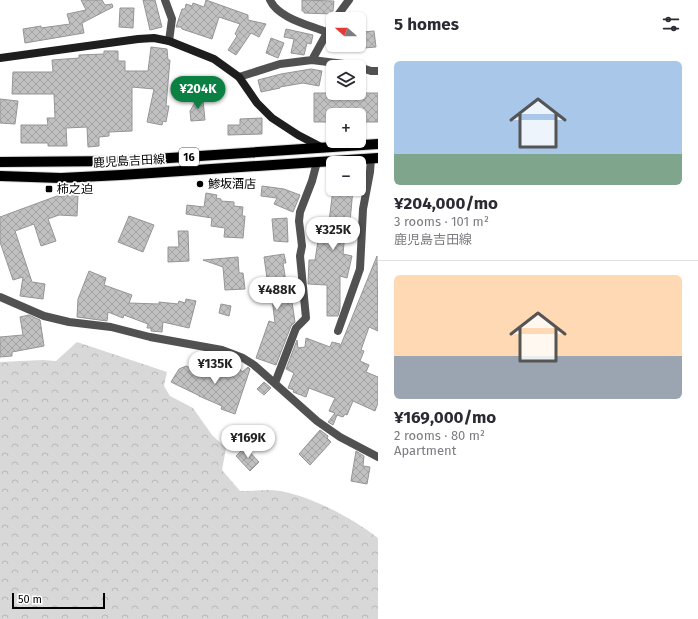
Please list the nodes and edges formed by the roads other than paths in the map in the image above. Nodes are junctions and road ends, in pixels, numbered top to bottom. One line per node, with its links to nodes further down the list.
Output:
1 (166, 0): 6 (street)
2 (270, 0): 5 (street)
3 (349, 0): 4 (street)
4 (340, 12)
5 (326, 32): 8 (street)
6 (169, 41): 7 (street); 12 (street)
7 (0, 58)
8 (312, 60): 9 (street); 12 (street)
9 (326, 62)
10 (366, 70): 11 (street)
11 (378, 71)
12 (239, 77): 14 (street)
13 (378, 144): 14 (main road, 鹿児島吉田線 / 16)
14 (323, 148): 16 (main road, 鹿児島吉田線 / 16)
15 (374, 158): 17 (main road, 鹿児島吉田線 / 16); 20 (street)
16 (0, 162)
17 (317, 162): 18 (main road, 鹿児島吉田線 / 16); 21 (street)
18 (0, 176)
19 (0, 297): 21 (street)
20 (338, 331)
21 (275, 383): 22 (street)
22 (378, 457)

